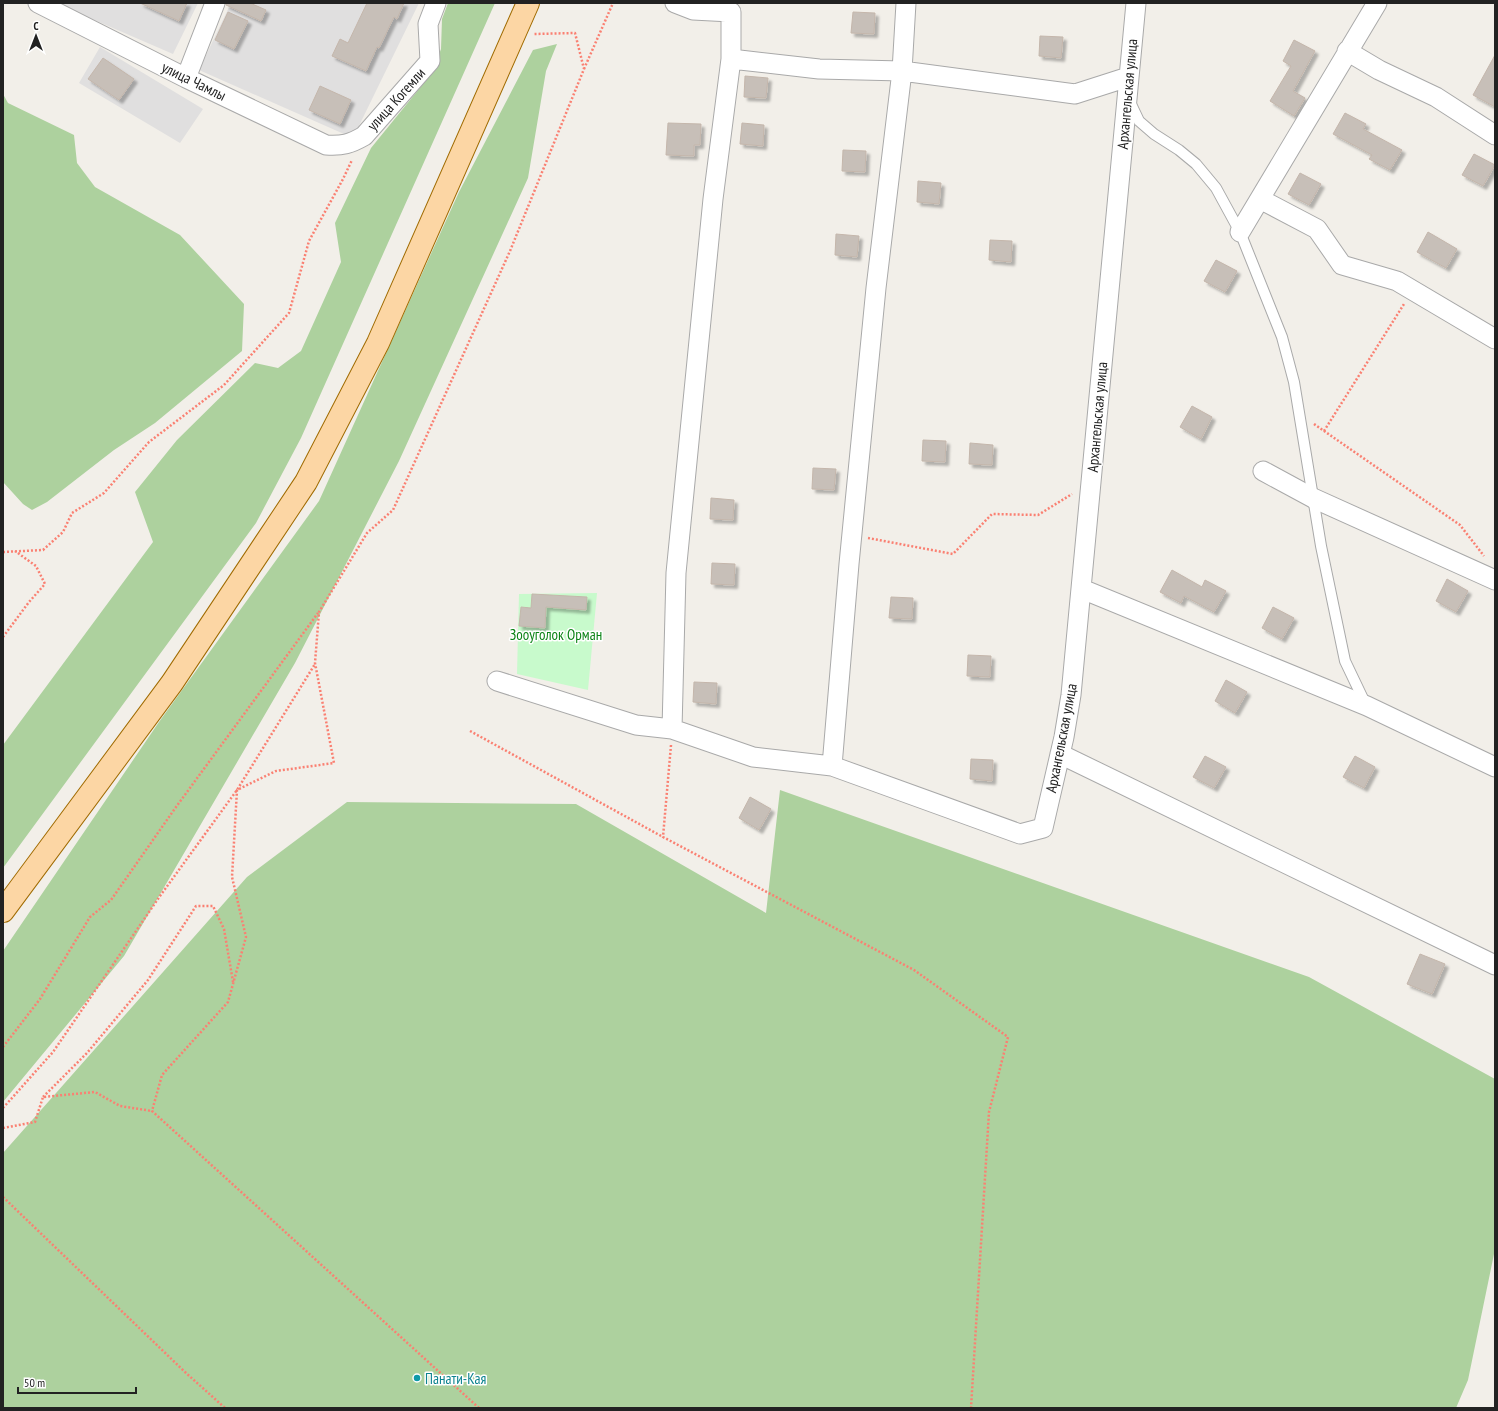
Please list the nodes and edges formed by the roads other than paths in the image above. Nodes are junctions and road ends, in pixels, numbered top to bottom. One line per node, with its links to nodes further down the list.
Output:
1 (38, 3): 13 (street, улица Чамлы)
2 (215, 3): 13 (street)
3 (436, 3): 16 (street, улица Когемли)
4 (528, 3): 30 (main road)
5 (675, 3): 9 (street)
6 (906, 3): 12 (street)
7 (1136, 3): 14 (street, Архангельская улица)
8 (1377, 3): 10 (street)
9 (731, 7): 11 (street)
10 (1348, 52): 15 (street); 17 (street)
11 (731, 59): 12 (street); 26 (street)
12 (902, 71): 14 (street); 28 (street)
13 (186, 78): 16 (street, улица Чамлы)
14 (1128, 86): 18 (lane); 23 (street, Архангельская улица)
15 (1495, 135)
16 (352, 143)
17 (1260, 199): 18 (street); 19 (street)
18 (1240, 232): 21 (lane)
19 (1495, 339)
20 (1263, 471): 21 (street)
21 (1313, 498): 22 (street); 25 (lane)
22 (1495, 580)
23 (1082, 589): 25 (street); 27 (street, Архангельская улица)
24 (497, 681): 26 (street)
25 (1367, 706): 29 (street)
26 (672, 729): 28 (street)
27 (1060, 754): 28 (street, Архангельская улица); 31 (street)
28 (832, 766)
29 (1495, 767)
30 (3, 911)
31 (1495, 965)

